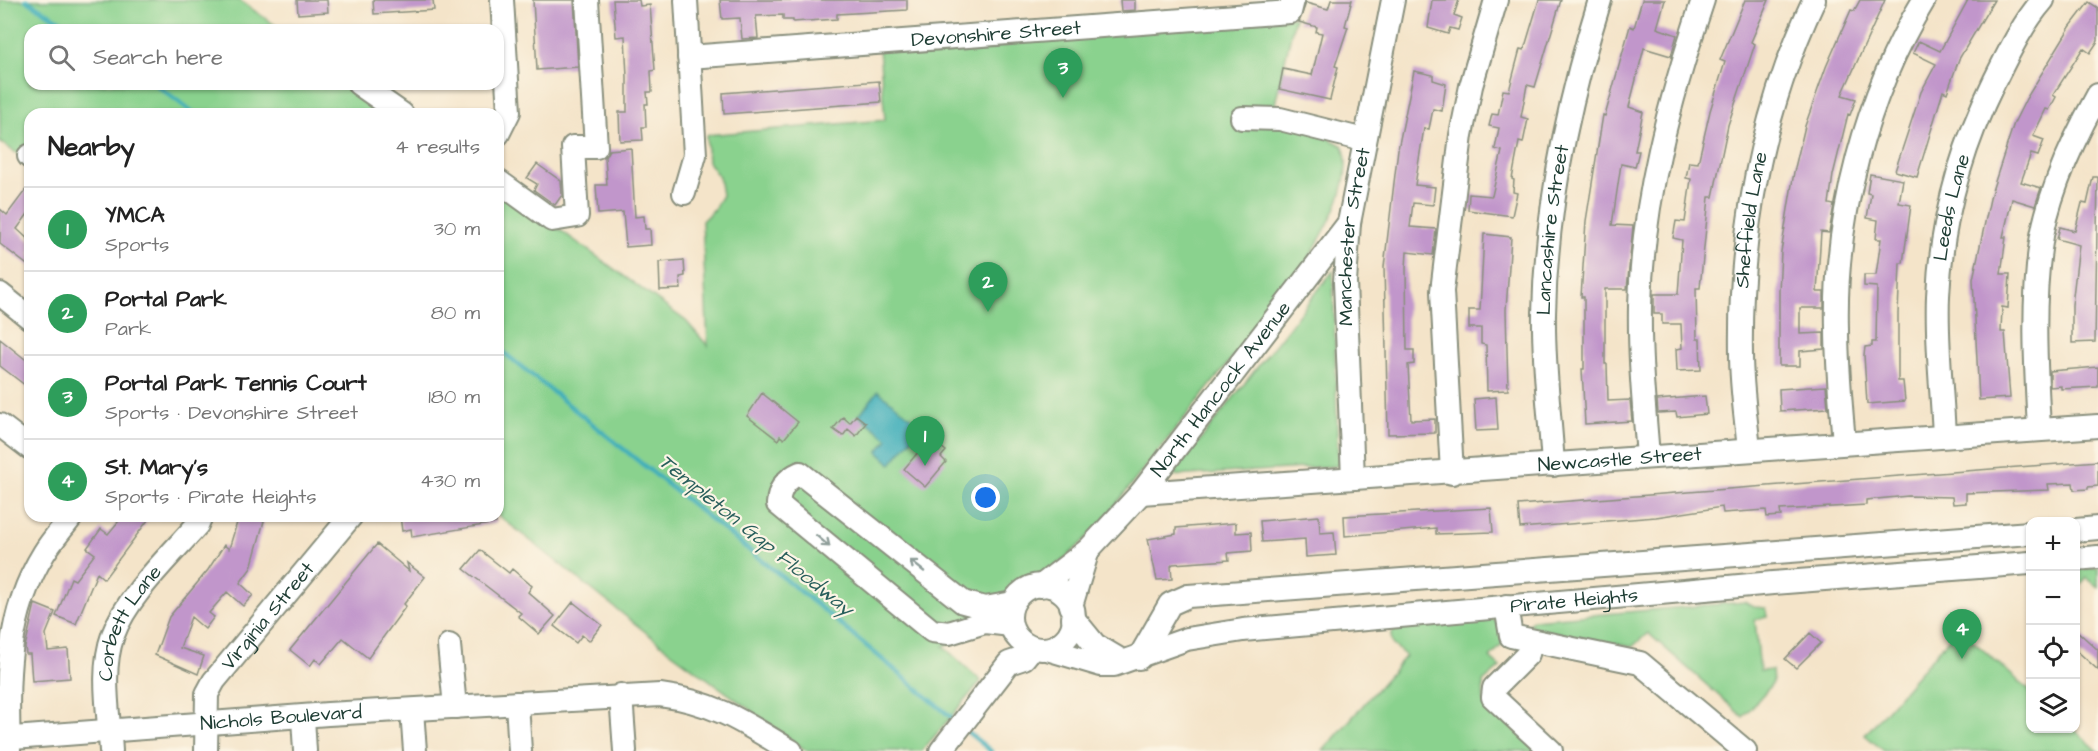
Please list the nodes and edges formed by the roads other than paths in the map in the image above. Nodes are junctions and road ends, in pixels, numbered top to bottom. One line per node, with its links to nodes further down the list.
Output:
1 (502, 0): 17 (street)
2 (587, 0): 19 (street)
3 (686, 0): 12 (street)
4 (1293, 0): 12 (street, Devonshire Street)
5 (1393, 0): 18 (street, Manchester Street)
6 (1496, 0): 33 (street)
7 (1600, 0): 32 (street, Lancashire Street)
8 (1703, 0): 31 (street)
9 (1814, 0): 30 (street, Sheffield Lane)
10 (1924, 0): 29 (street)
11 (2043, 0): 27 (street, Leeds Lane)
12 (689, 57): 20 (street)
13 (368, 90): 15 (street)
14 (2098, 95): 26 (street)
15 (393, 108)
16 (1242, 118): 18 (street)
17 (504, 122)
18 (1364, 140): 21 (street, Manchester Street)
19 (504, 185)
20 (684, 193)
21 (1349, 223): 34 (street, Manchester Street); 35 (street, North Hancock Avenue)
22 (0, 294): 23 (street)
23 (24, 313)
24 (0, 425): 28 (street)
25 (2098, 426): 26 (street, Newcastle Street)
26 (2038, 429): 27 (street, Newcastle Street)
27 (1944, 436): 29 (street, Newcastle Street)
28 (24, 443)
29 (1844, 443): 30 (street, Newcastle Street)
30 (1749, 450): 31 (street, Newcastle Street)
31 (1648, 456): 32 (street, Newcastle Street)
32 (1552, 465): 33 (street, Newcastle Street)
33 (1452, 473): 34 (street, Newcastle Street)
34 (1353, 478): 35 (street, Newcastle Street)
35 (1141, 493): 42 (street, North Hancock Avenue)
36 (67, 522): 63 (street)
37 (198, 522): 62 (street, Corbett Lane)
38 (346, 522): 61 (street, Virginia Street)
39 (2098, 528): 40 (street)
40 (2080, 530)
41 (2026, 533): 54 (street)
42 (1088, 550): 46 (street, North Hancock Avenue); 49 (street, North Hancock Avenue)
43 (2098, 557): 44 (street)
44 (2080, 559)
45 (2026, 563): 48 (street, Pirate Heights)
46 (1041, 586): 47 (street, North Hancock Avenue); 49 (street)
47 (1013, 603): 50 (street); 50 (street, one-way to 50)
48 (1506, 606): 51 (street); 54 (street, Pirate Heights)
49 (1072, 612): 53 (street, North Hancock Avenue); 54 (street)
50 (1012, 628): 53 (street); 55 (street)
51 (1531, 641): 71 (street); 72 (street)
52 (449, 645): 58 (street)
53 (1039, 648): 54 (street, Pirate Heights); 55 (street, North Hancock Avenue)
54 (1130, 659)
55 (1009, 663): 70 (street, North Hancock Avenue)
56 (621, 695): 57 (street, Nichols Boulevard); 68 (street); 69 (street, Nichols Boulevard)
57 (517, 703): 58 (street, Nichols Boulevard); 67 (street)
58 (455, 707): 59 (street, Nichols Boulevard)
59 (412, 710): 60 (street, Nichols Boulevard); 66 (street)
60 (303, 718): 61 (street, Nichols Boulevard); 65 (street)
61 (204, 725): 62 (street, Nichols Boulevard); 64 (street, Virginia Street)
62 (110, 741): 63 (street, Nichols Boulevard)
63 (6, 743)
64 (206, 751)
65 (305, 751)
66 (415, 751)
67 (520, 751)
68 (625, 751)
69 (791, 751)
70 (941, 751)
71 (1551, 751)
72 (1745, 751)

